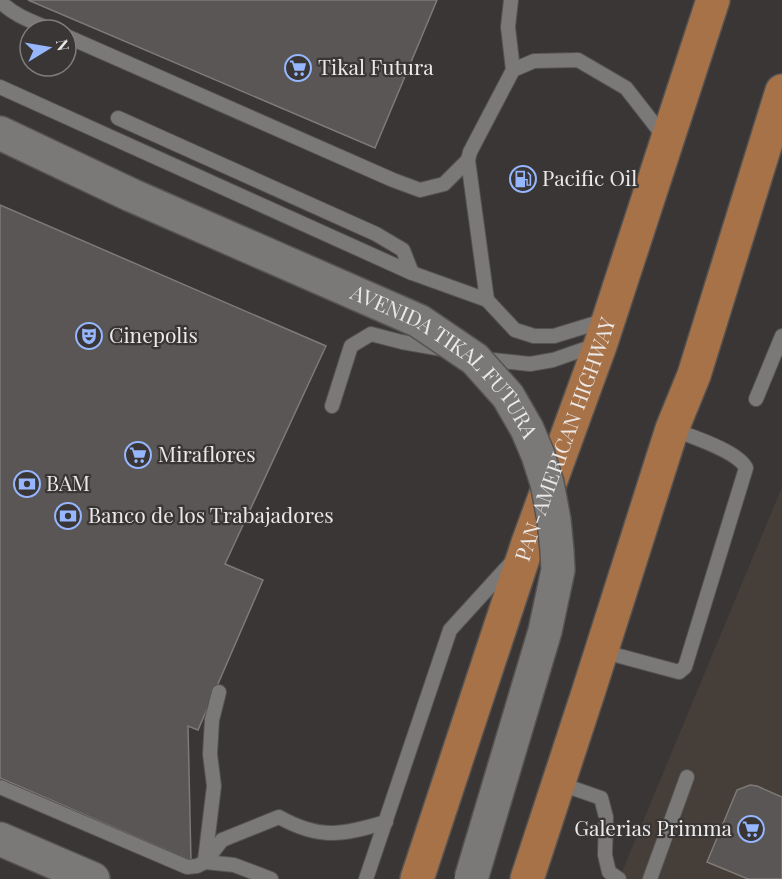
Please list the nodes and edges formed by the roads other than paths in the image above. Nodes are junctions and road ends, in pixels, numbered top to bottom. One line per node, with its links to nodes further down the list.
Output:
1 (511, 0): 6 (lane)
2 (713, 0): 11 (highway, PAN-AMERICAN HIGHWAY)
3 (0, 1): 4 (lane)
4 (22, 18)
5 (78, 41): 13 (lane)
6 (513, 70): 11 (lane); 13 (lane)
7 (0, 87): 14 (lane)
8 (782, 91): 12 (highway)
9 (118, 118): 14 (lane)
10 (0, 133): 35 (street, AVENIDA TIKAL FUTURA, bridge)
11 (667, 141): 16 (highway, PAN-AMERICAN HIGHWAY)
12 (774, 144): 20 (highway)
13 (468, 160): 15 (lane)
14 (412, 273): 15 (lane)
15 (487, 300): 16 (lane)
16 (605, 331): 19 (lane); 21 (highway, PAN-AMERICAN HIGHWAY)
17 (782, 336): 18 (lane)
18 (756, 399)
19 (332, 406)
20 (672, 429): 22 (highway); 22 (lane)
21 (528, 543): 27 (lane); 34 (highway, PAN-AMERICAN HIGHWAY)
22 (601, 651): 25 (highway)
23 (219, 692): 29 (lane)
24 (687, 777): 37 (lane)
25 (558, 783): 30 (lane); 36 (highway)
26 (0, 787): 29 (lane)
27 (386, 822): 29 (lane); 33 (lane)
28 (0, 838): 31 (street)
29 (205, 862): 32 (lane)
30 (611, 877)
31 (93, 879)
32 (271, 879)
33 (366, 879)
34 (417, 879)
35 (471, 879)
36 (527, 879)
37 (650, 879)

